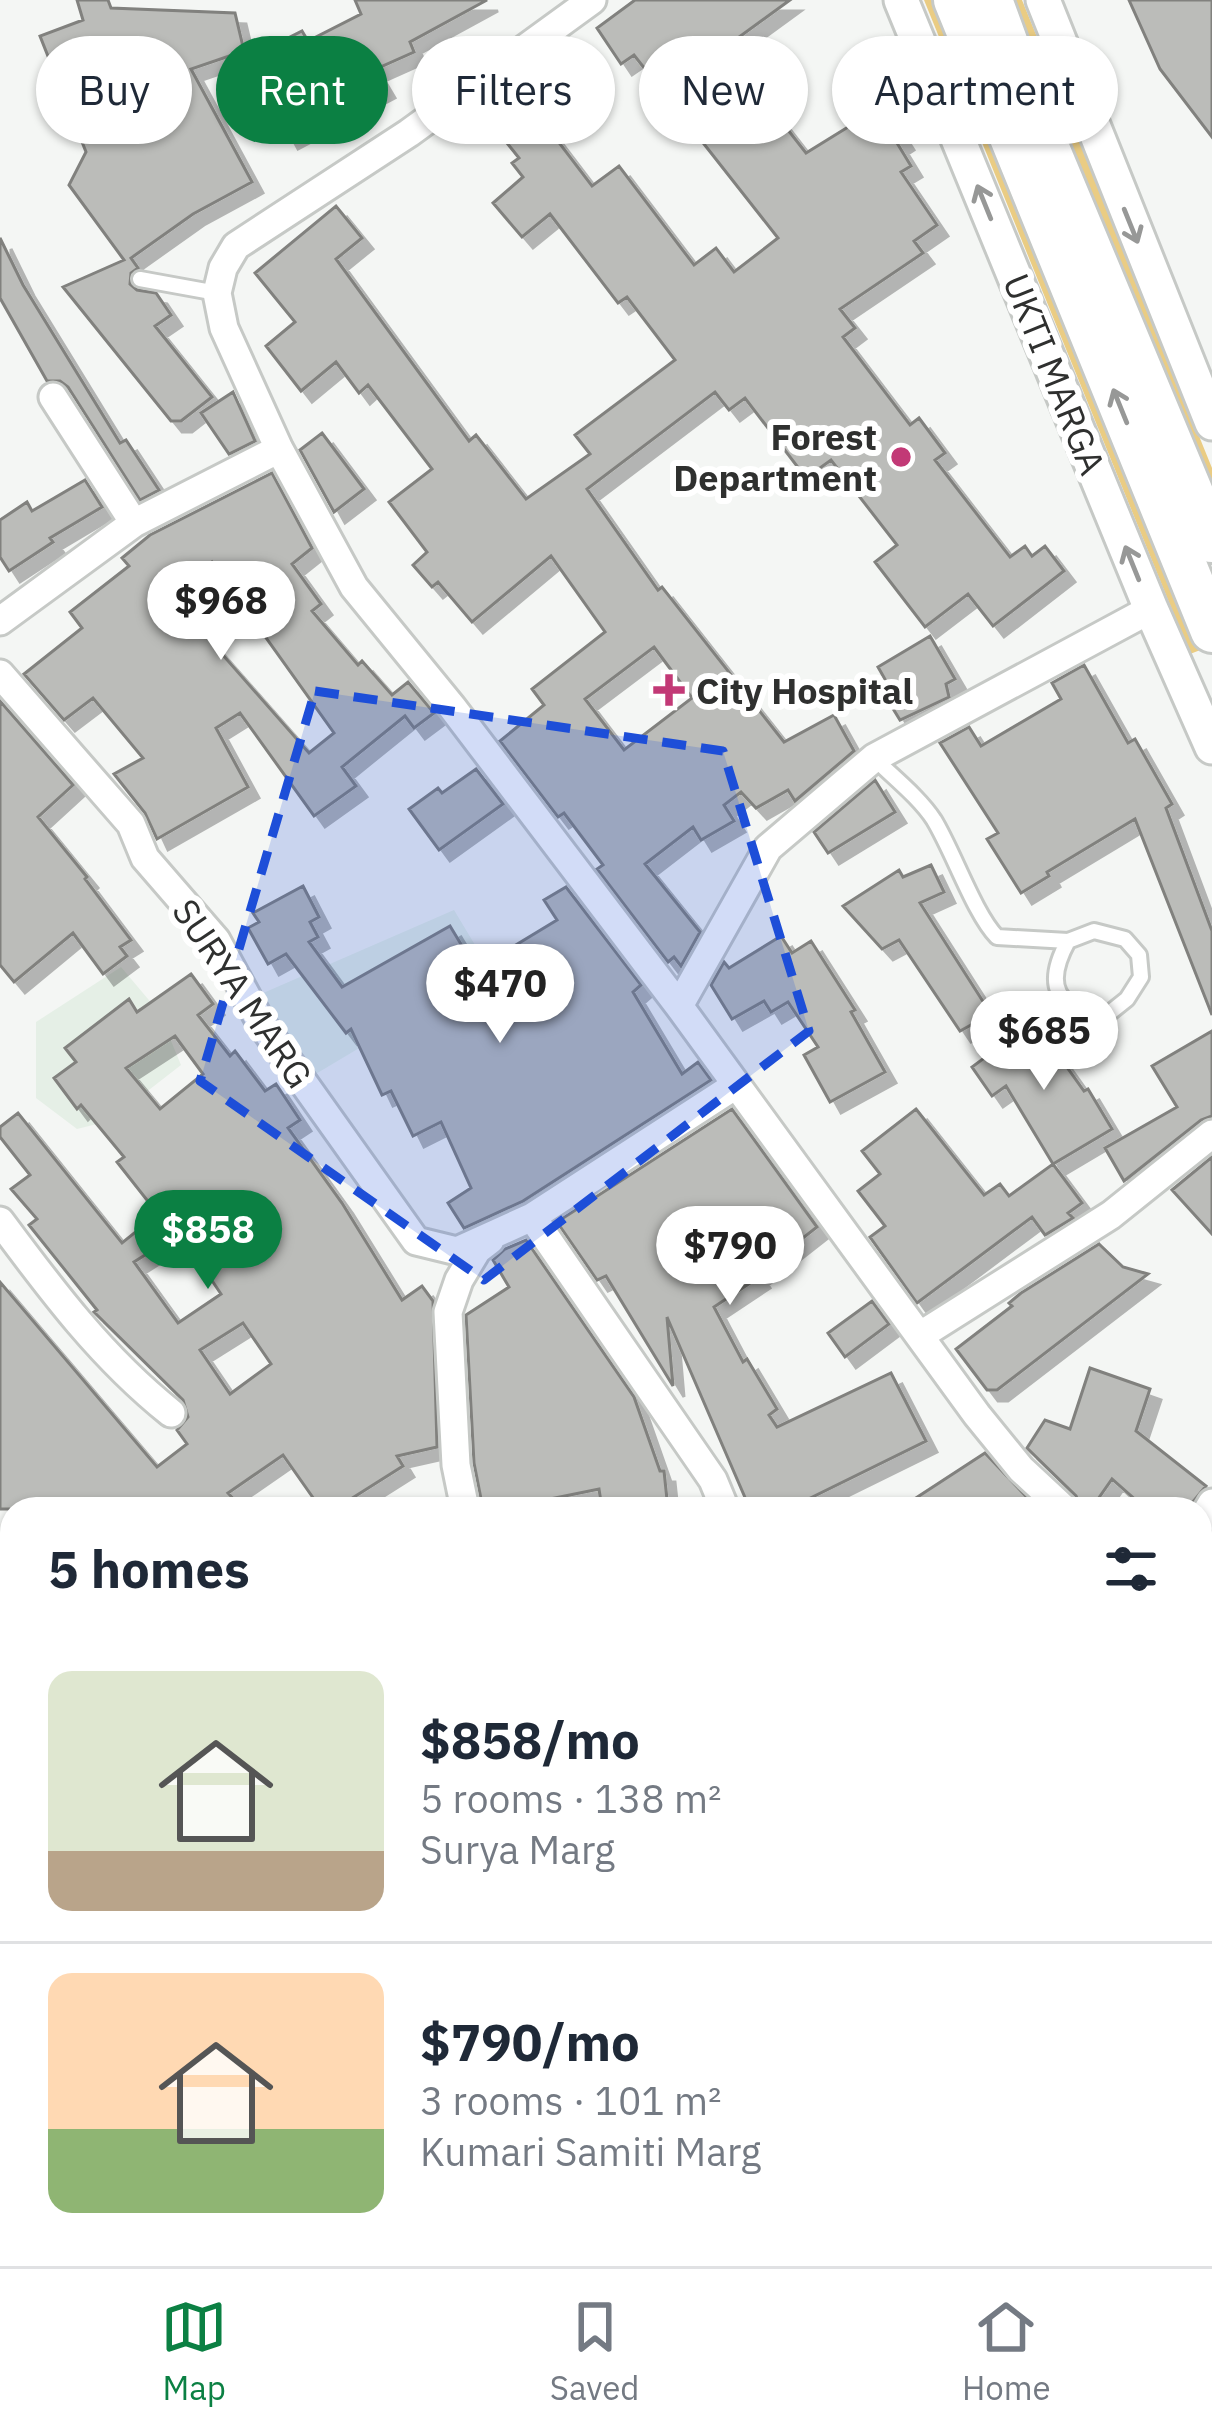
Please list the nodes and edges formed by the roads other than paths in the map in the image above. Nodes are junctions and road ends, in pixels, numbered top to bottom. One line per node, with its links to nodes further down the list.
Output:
1 (592, 0): 7 (street)
2 (901, 0): 13 (street, UKTI MARGA, one-way to 2)
3 (955, 0): 15 (highway, one-way to 3)
4 (991, 0): 12 (highway)
5 (1043, 0): 9 (street, one-way to 9)
6 (140, 279): 7 (lane)
7 (217, 293): 10 (street)
8 (53, 397): 11 (street)
9 (1212, 423)
10 (279, 449): 11 (street); 20 (street)
11 (134, 523): 14 (street)
12 (1212, 541)
13 (1151, 609): 17 (street, UKTI MARGA); 18 (street)
14 (0, 621)
15 (1212, 631)
16 (0, 674): 24 (street, SURYA MARG)
17 (1212, 747)
18 (874, 758): 19 (lane); 20 (street)
19 (1069, 940): 19 (lane)
20 (679, 1006): 21 (street)
21 (736, 1085): 24 (street); 25 (street)
22 (1212, 1134): 25 (street)
23 (0, 1221): 26 (street)
24 (520, 1221): 27 (street); 28 (street)
25 (921, 1335): 29 (street)
26 (171, 1413)
27 (463, 1497)
28 (720, 1497)
29 (1051, 1497)

